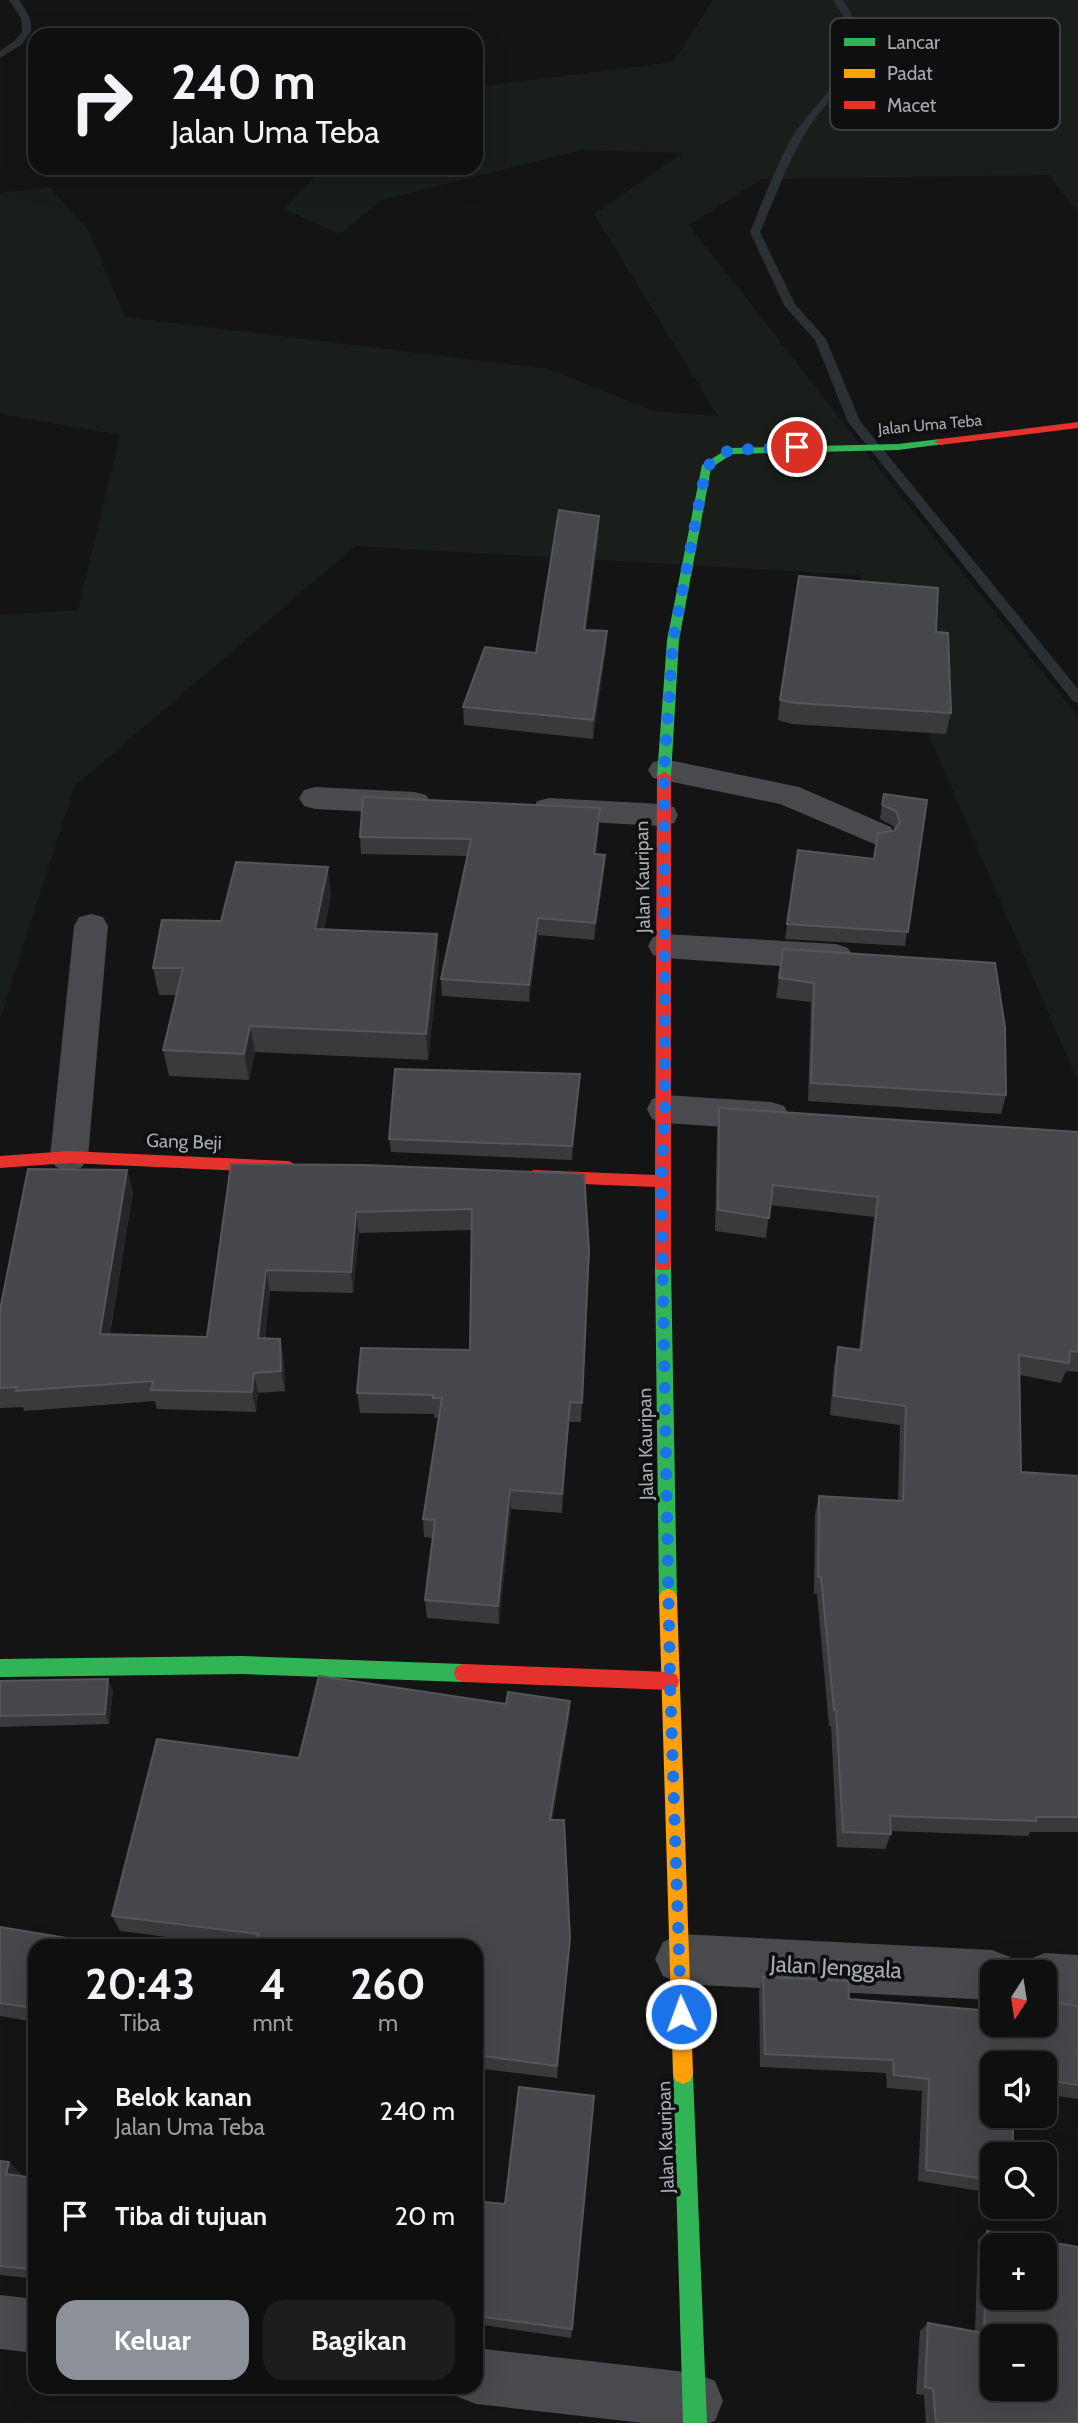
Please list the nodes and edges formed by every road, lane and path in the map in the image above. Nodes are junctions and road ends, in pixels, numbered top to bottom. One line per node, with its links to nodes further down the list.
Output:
1 (1078, 425): 2 (street, Jalan Uma Teba)
2 (706, 467): 3 (street, Jalan Kauripan)
3 (664, 771): 7 (street, Jalan Kauripan); 8 (street)
4 (316, 798): 5 (street)
5 (440, 804)
6 (523, 808): 7 (street)
7 (662, 815): 10 (street, Jalan Kauripan)
8 (879, 835)
9 (91, 926): 14 (street)
10 (665, 946): 11 (street); 12 (street, Jalan Kauripan)
11 (871, 959)
12 (665, 1109): 13 (street); 18 (street, Jalan Kauripan)
13 (801, 1118)
14 (69, 1157): 15 (street, Gang Beji); 16 (street, Gang Beji)
15 (0, 1162)
16 (309, 1167)
17 (512, 1175): 18 (street)
18 (661, 1181): 20 (street, Jalan Kauripan)
19 (0, 1668): 20 (street)
20 (670, 1681): 21 (street, Jalan Kauripan)
21 (680, 1959): 22 (street, Jalan Jenggala); 28 (street, Jalan Kauripan)
22 (980, 1974)
23 (1057, 1979): 24 (street)
24 (1078, 1980)
25 (0, 2322): 26 (street)
26 (28, 2325)
27 (483, 2377): 28 (street)
28 (695, 2412)

